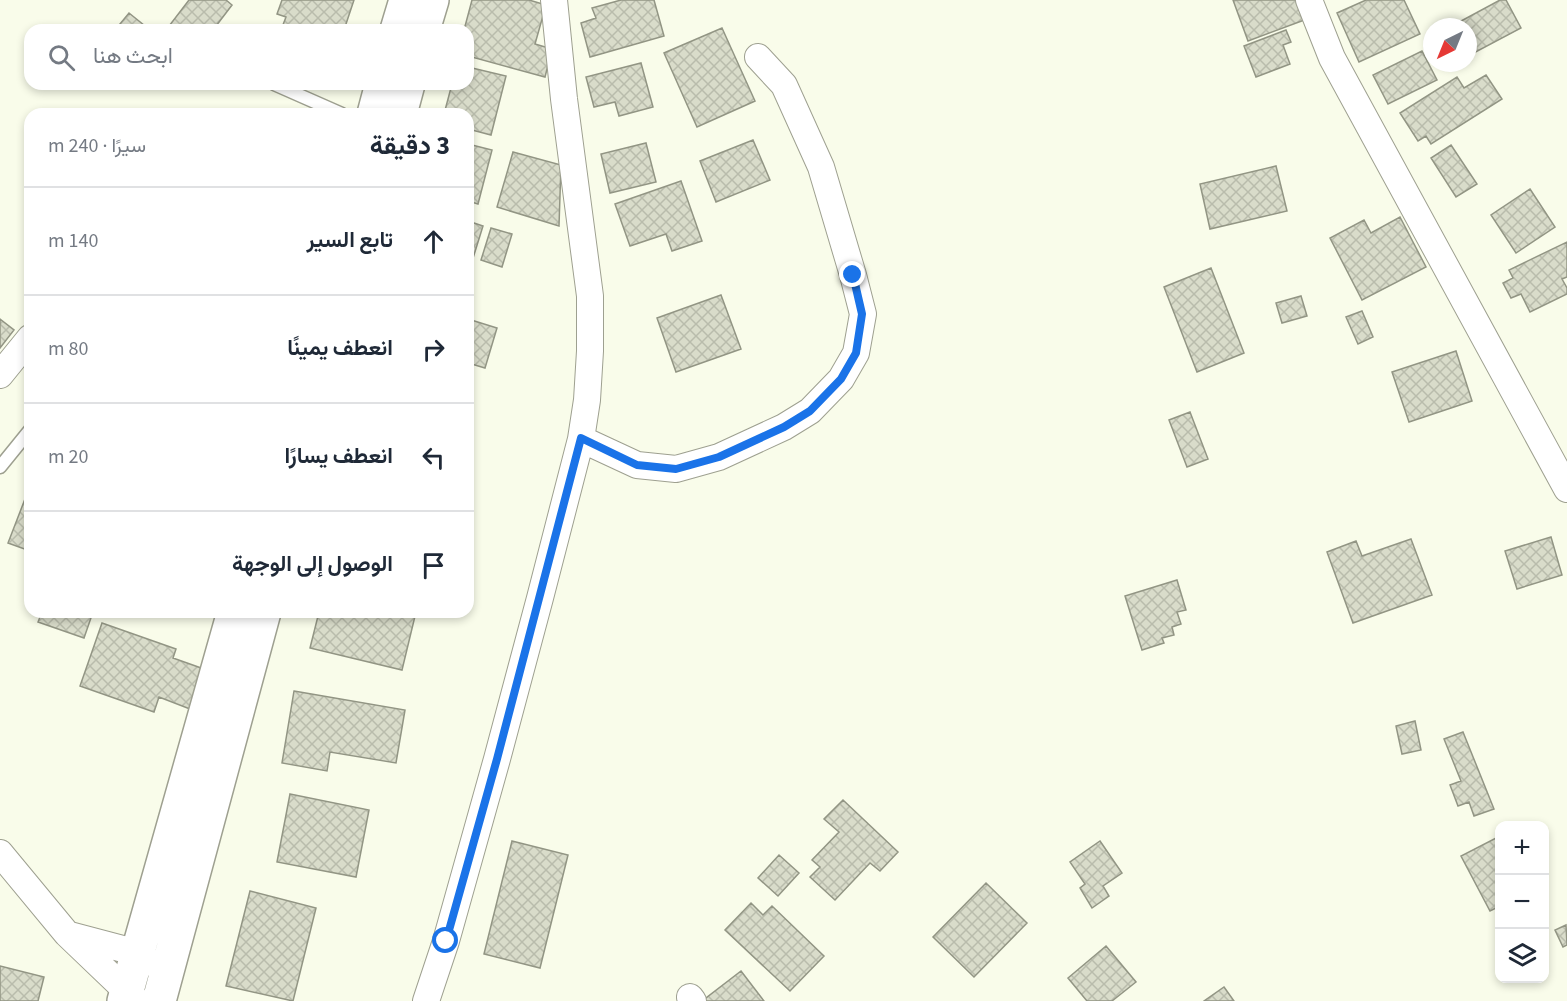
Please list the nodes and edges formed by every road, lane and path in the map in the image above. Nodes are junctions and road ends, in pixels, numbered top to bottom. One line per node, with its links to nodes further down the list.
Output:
1 (406, 0): 5 (main road)
2 (432, 0): 6 (main road)
3 (554, 0): 17 (street)
4 (1309, 0): 19 (street)
5 (399, 24)
6 (425, 24)
7 (758, 57): 17 (street)
8 (288, 90): 11 (lane)
9 (380, 90): 12 (main road)
10 (406, 90): 13 (main road)
11 (328, 108)
12 (376, 108)
13 (402, 108)
14 (24, 345): 15 (street)
15 (0, 375)
16 (24, 437): 18 (lane)
17 (581, 438): 27 (street)
18 (0, 467)
19 (1567, 489)
20 (232, 618): 24 (main road)
21 (262, 618): 25 (main road)
22 (0, 853): 23 (street)
23 (67, 934): 24 (street); 26 (street)
24 (138, 953): 25 (street); 26 (main road)
25 (162, 987)
26 (129, 998)
27 (426, 1001)

